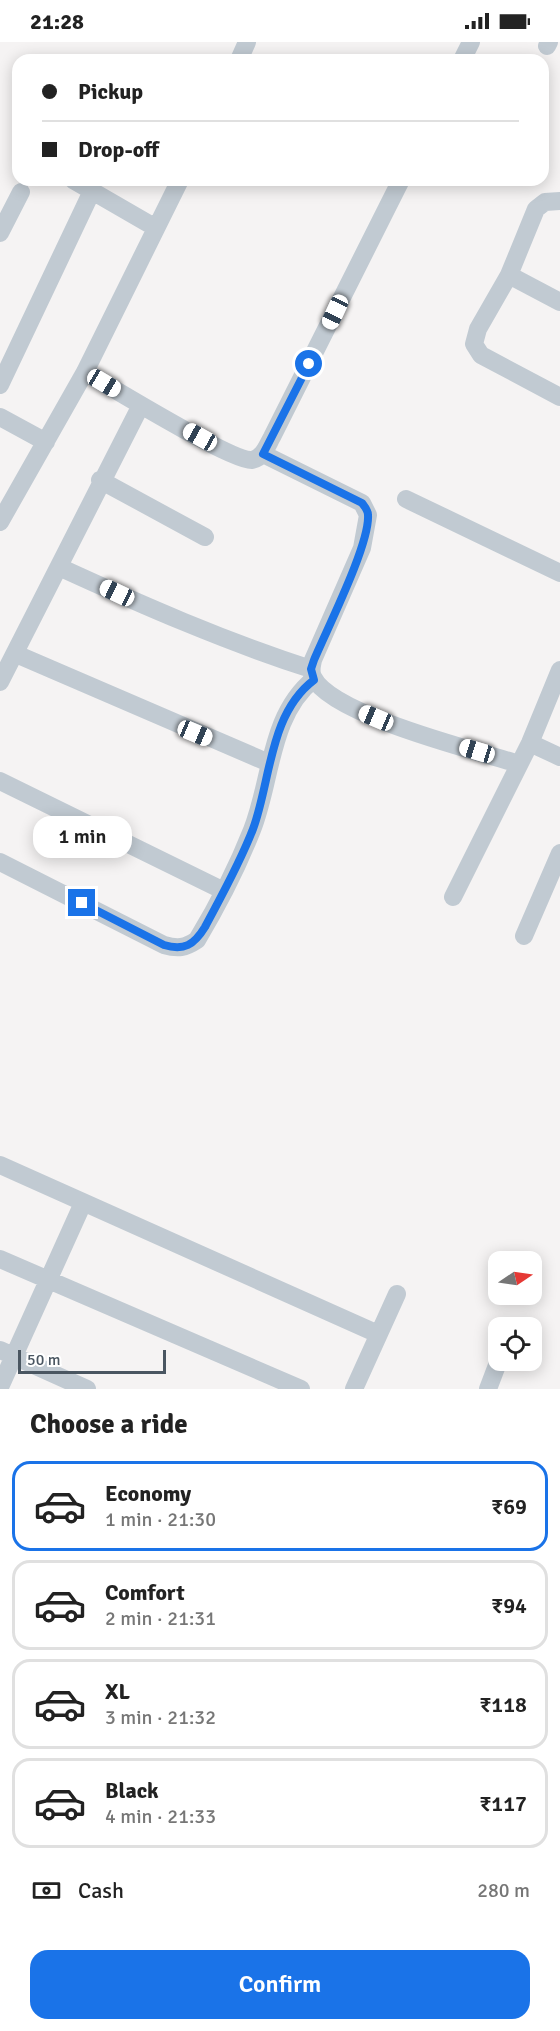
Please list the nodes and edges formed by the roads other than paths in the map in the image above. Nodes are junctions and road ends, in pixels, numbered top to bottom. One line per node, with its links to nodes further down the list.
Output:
1 (83, 186): 4 (street)
2 (177, 186): 7 (street)
3 (398, 186): 17 (street)
4 (92, 191): 7 (street); 12 (street)
5 (21, 192): 8 (street)
6 (560, 201): 9 (street)
7 (156, 228): 11 (street)
8 (0, 233)
9 (509, 275): 10 (street); 13 (street)
10 (560, 302)
11 (85, 372): 14 (street); 16 (street)
12 (0, 385)
13 (560, 397)
14 (141, 405): 17 (street); 18 (street)
15 (0, 417): 16 (street)
16 (45, 442): 20 (street)
17 (263, 454): 26 (street)
18 (100, 480): 21 (street); 22 (street)
19 (406, 499): 23 (street)
20 (0, 522)
21 (205, 537)
22 (59, 567): 24 (street); 26 (street)
23 (560, 573)
24 (16, 654): 27 (street); 30 (street)
25 (560, 670): 28 (street)
26 (313, 674): 30 (street); 31 (street)
27 (0, 682)
28 (530, 743): 29 (street); 31 (street)
29 (560, 757)
30 (269, 763): 35 (street)
31 (519, 764): 36 (street)
32 (0, 781): 35 (street)
33 (560, 853): 37 (street)
34 (0, 862): 35 (street)
35 (224, 891)
36 (453, 897)
37 (524, 936)
38 (0, 1165): 39 (street)
39 (83, 1203): 41 (street); 43 (street)
40 (0, 1259): 41 (street)
41 (48, 1281): 44 (street); 48 (street)
42 (397, 1294): 43 (street)
43 (378, 1334): 49 (street)
44 (7, 1353): 46 (street); 47 (street)
45 (495, 1371): 50 (street)
46 (0, 1387)
47 (87, 1389)
48 (301, 1389)
49 (354, 1389)
50 (488, 1389)

